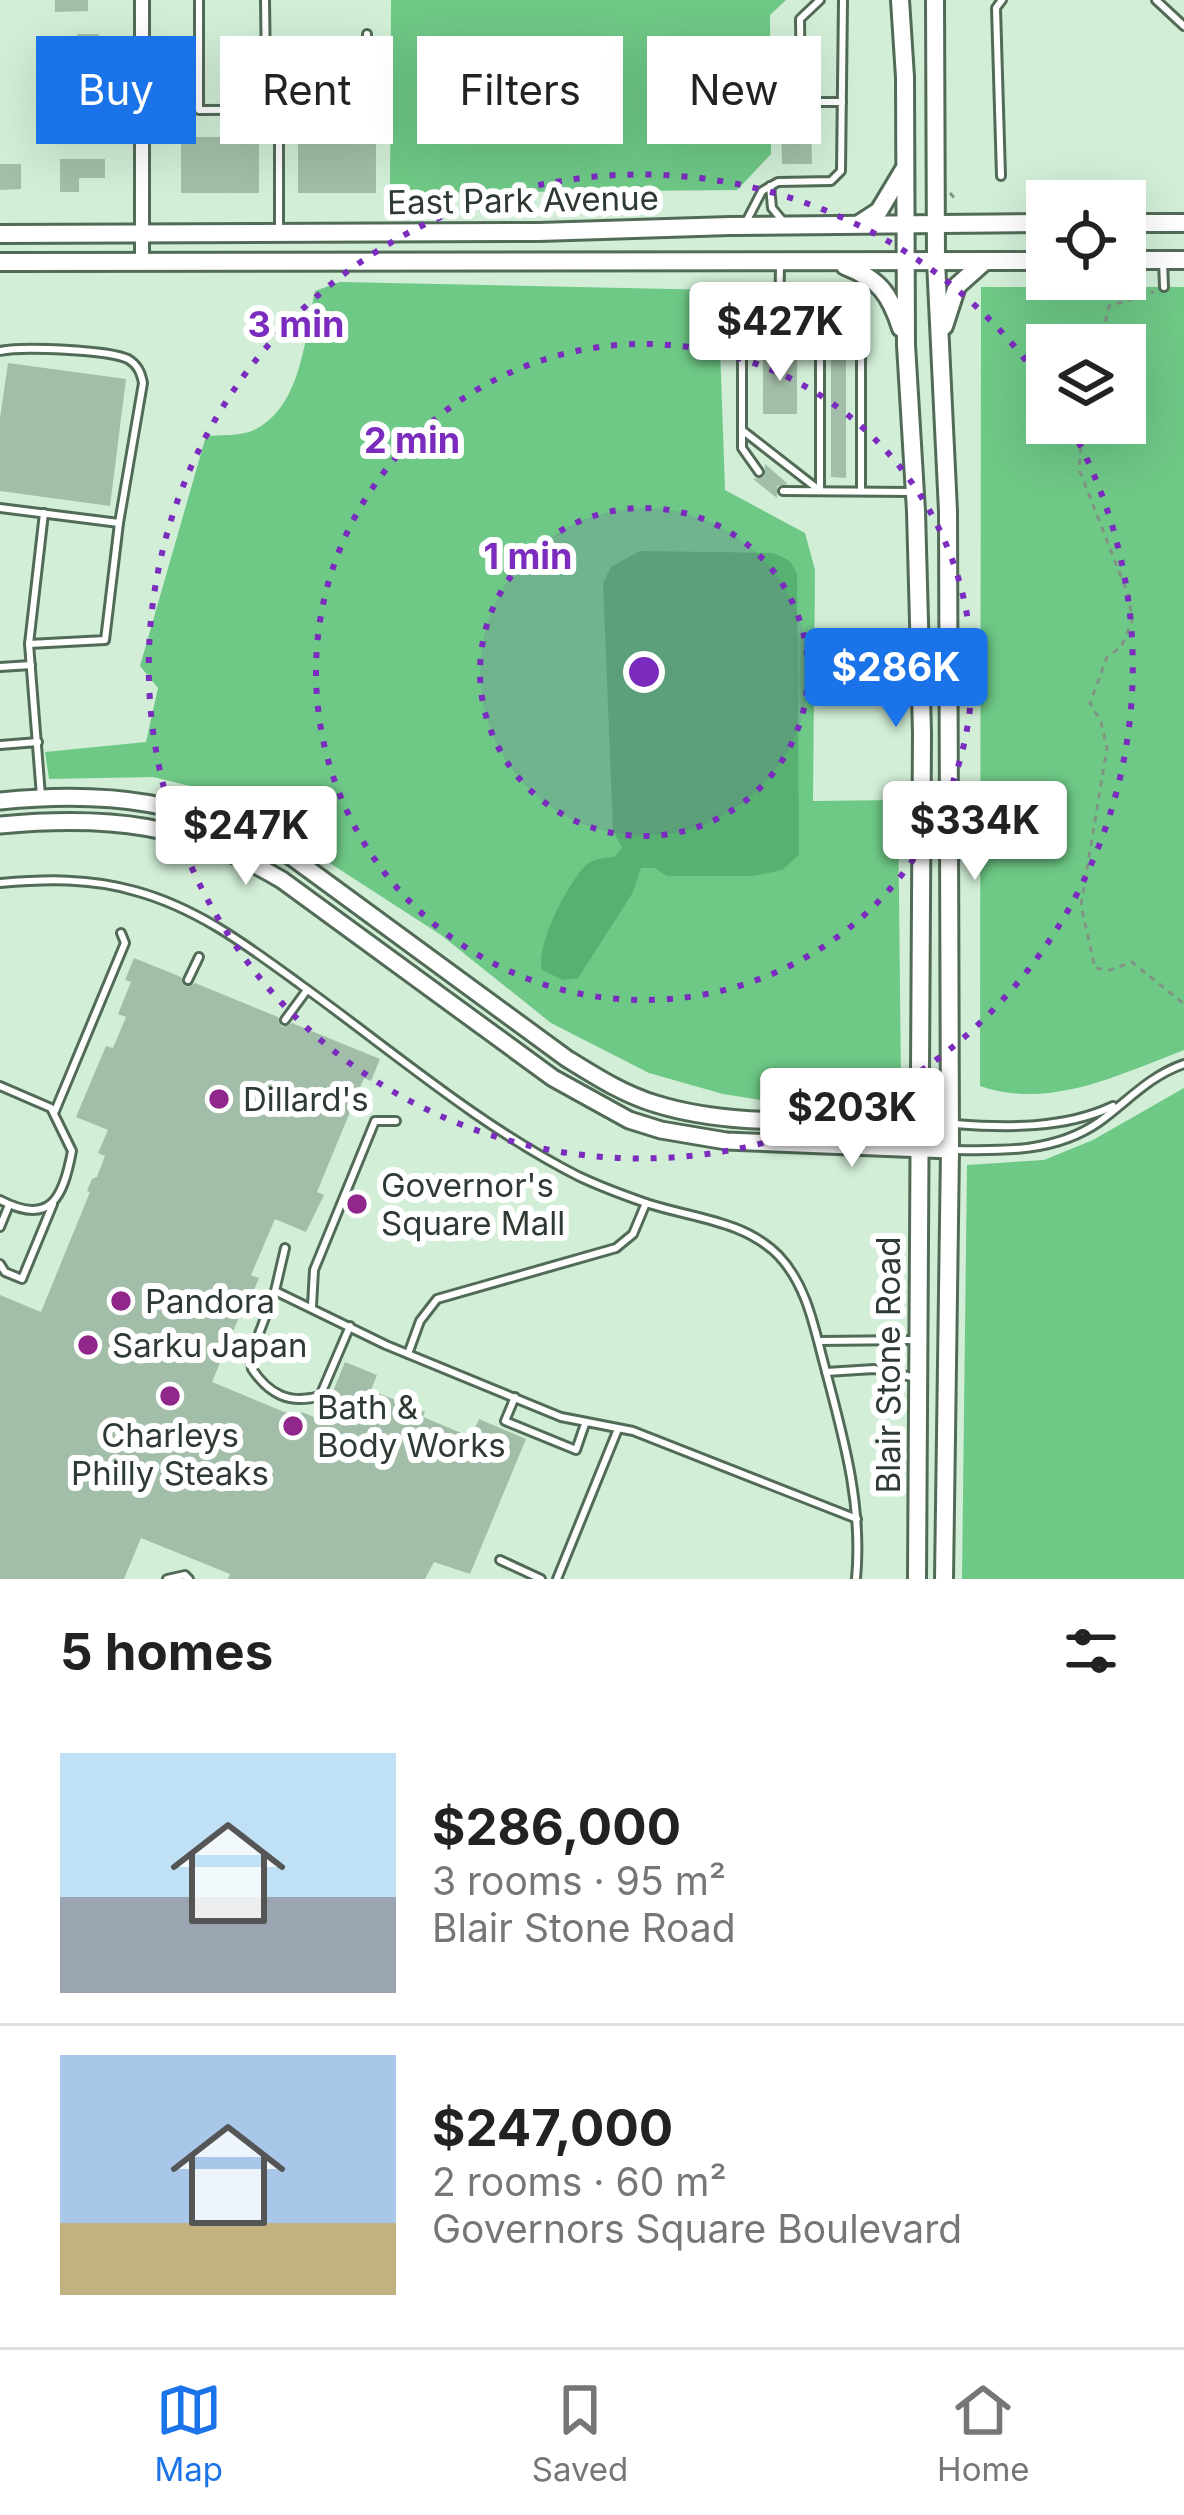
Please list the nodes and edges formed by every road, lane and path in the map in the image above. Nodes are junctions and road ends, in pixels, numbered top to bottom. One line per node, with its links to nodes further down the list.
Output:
1 (142, 0): 27 (street)
2 (199, 0): 13 (lane)
3 (265, 0): 11 (lane)
4 (820, 0): 12 (lane)
5 (843, 0): 12 (lane)
6 (900, 0): 15 (main road, Blair Stone Road)
7 (935, 0): 22 (main road, Blair Stone Road)
8 (1002, 0): 16 (lane)
9 (1156, 0): 10 (lane)
10 (1184, 26)
11 (266, 36)
12 (842, 102): 17 (lane)
13 (220, 110)
14 (279, 144): 26 (lane)
15 (906, 165): 20 (main road); 21 (main road, Blair Stone Road)
16 (1001, 176)
17 (770, 186): 24 (lane); 25 (lane)
18 (1146, 223): 19 (main road)
19 (1184, 223)
20 (859, 224): 21 (main road, East Park Avenue); 24 (main road, East Park Avenue)
21 (907, 224): 22 (main road, East Park Avenue); 32 (main road, Blair Stone Road)
22 (935, 224): 23 (main road, East Park Avenue); 33 (main road, Blair Stone Road)
23 (1026, 224)
24 (787, 225): 25 (main road, East Park Avenue)
25 (744, 226): 26 (main road, East Park Avenue)
26 (279, 232): 27 (main road, East Park Avenue)
27 (142, 233): 28 (main road, East Park Avenue); 37 (street)
28 (0, 234)
29 (1146, 260): 30 (main road)
30 (1163, 260): 31 (main road); 40 (lane)
31 (1184, 260)
32 (907, 261): 33 (main road, East Park Avenue); 38 (main road, East Park Avenue); 45 (main road, Blair Stone Road)
33 (936, 261): 34 (main road, East Park Avenue); 44 (main road, Blair Stone Road)
34 (985, 261): 35 (main road, East Park Avenue); 44 (main road)
35 (1026, 261)
36 (0, 262): 37 (main road, East Park Avenue)
37 (142, 262): 39 (main road, East Park Avenue)
38 (833, 262): 39 (main road, East Park Avenue); 45 (main road)
39 (780, 263): 42 (lane)
40 (1164, 287): 41 (path)
41 (1105, 324)
42 (779, 332): 43 (lane); 47 (lane)
43 (820, 332): 51 (lane); 52 (lane)
44 (939, 344): 55 (main road, Blair Stone Road)
45 (907, 347): 53 (main road, Blair Stone Road)
46 (0, 351): 57 (lane)
47 (742, 430): 49 (lane); 51 (lane)
48 (1081, 444): 72 (path)
49 (759, 472)
50 (783, 491): 51 (lane)
51 (820, 491): 52 (lane)
52 (862, 491): 53 (lane)
53 (916, 501): 55 (main road); 81 (main road, Blair Stone Road)
54 (0, 508): 56 (lane)
55 (948, 511): 82 (main road, Blair Stone Road)
56 (44, 513): 57 (lane); 58 (lane)
57 (119, 523): 58 (lane)
58 (29, 644): 59 (lane)
59 (31, 665): 60 (lane); 61 (lane)
60 (0, 667)
61 (38, 742): 62 (lane); 63 (lane)
62 (0, 745)
63 (41, 797): 64 (street); 65 (street); 75 (street)
64 (0, 801)
65 (43, 821): 66 (street); 77 (street)
66 (0, 825)
67 (0, 883): 71 (lane)
68 (121, 933): 79 (lane)
69 (200, 957): 70 (lane)
70 (188, 980)
71 (307, 990): 73 (lane); 87 (lane)
72 (1184, 1004)
73 (285, 1020)
74 (1184, 1064): 78 (lane)
75 (585, 1070): 77 (street); 81 (street)
76 (0, 1086): 79 (lane)
77 (571, 1089): 83 (street)
78 (1122, 1102): 82 (lane); 84 (lane)
79 (54, 1112): 86 (lane)
80 (396, 1120): 93 (lane)
81 (920, 1121): 82 (street); 83 (main road, Blair Stone Road)
82 (950, 1124): 84 (main road, Blair Stone Road)
83 (919, 1147): 84 (street); 95 (main road, Blair Stone Road)
84 (950, 1150): 98 (main road, Blair Stone Road)
85 (0, 1200): 88 (lane)
86 (54, 1201): 88 (lane); 91 (lane)
87 (646, 1203): 96 (lane); 97 (lane)
88 (9, 1204): 89 (lane)
89 (0, 1227)
90 (285, 1248): 92 (lane)
91 (0, 1264)
92 (275, 1291): 93 (lane); 94 (lane)
93 (312, 1307): 94 (lane)
94 (350, 1326): 97 (lane)
95 (917, 1340): 96 (lane); 98 (main road); 100 (main road, Blair Stone Road)
96 (818, 1341): 99 (lane)
97 (408, 1354): 101 (lane)
98 (946, 1368): 112 (main road, Blair Stone Road)
99 (826, 1372): 100 (lane); 104 (lane)
100 (916, 1378): 111 (main road, Blair Stone Road)
101 (515, 1397): 102 (lane); 102 (lane)
102 (586, 1424): 103 (lane)
103 (618, 1429): 104 (lane); 109 (lane)
104 (857, 1519): 110 (lane)
105 (500, 1560): 108 (lane)
106 (167, 1579): 107 (lane)
107 (189, 1579)
108 (541, 1579)
109 (557, 1579)
110 (856, 1579)
111 (917, 1579)
112 (944, 1579)

